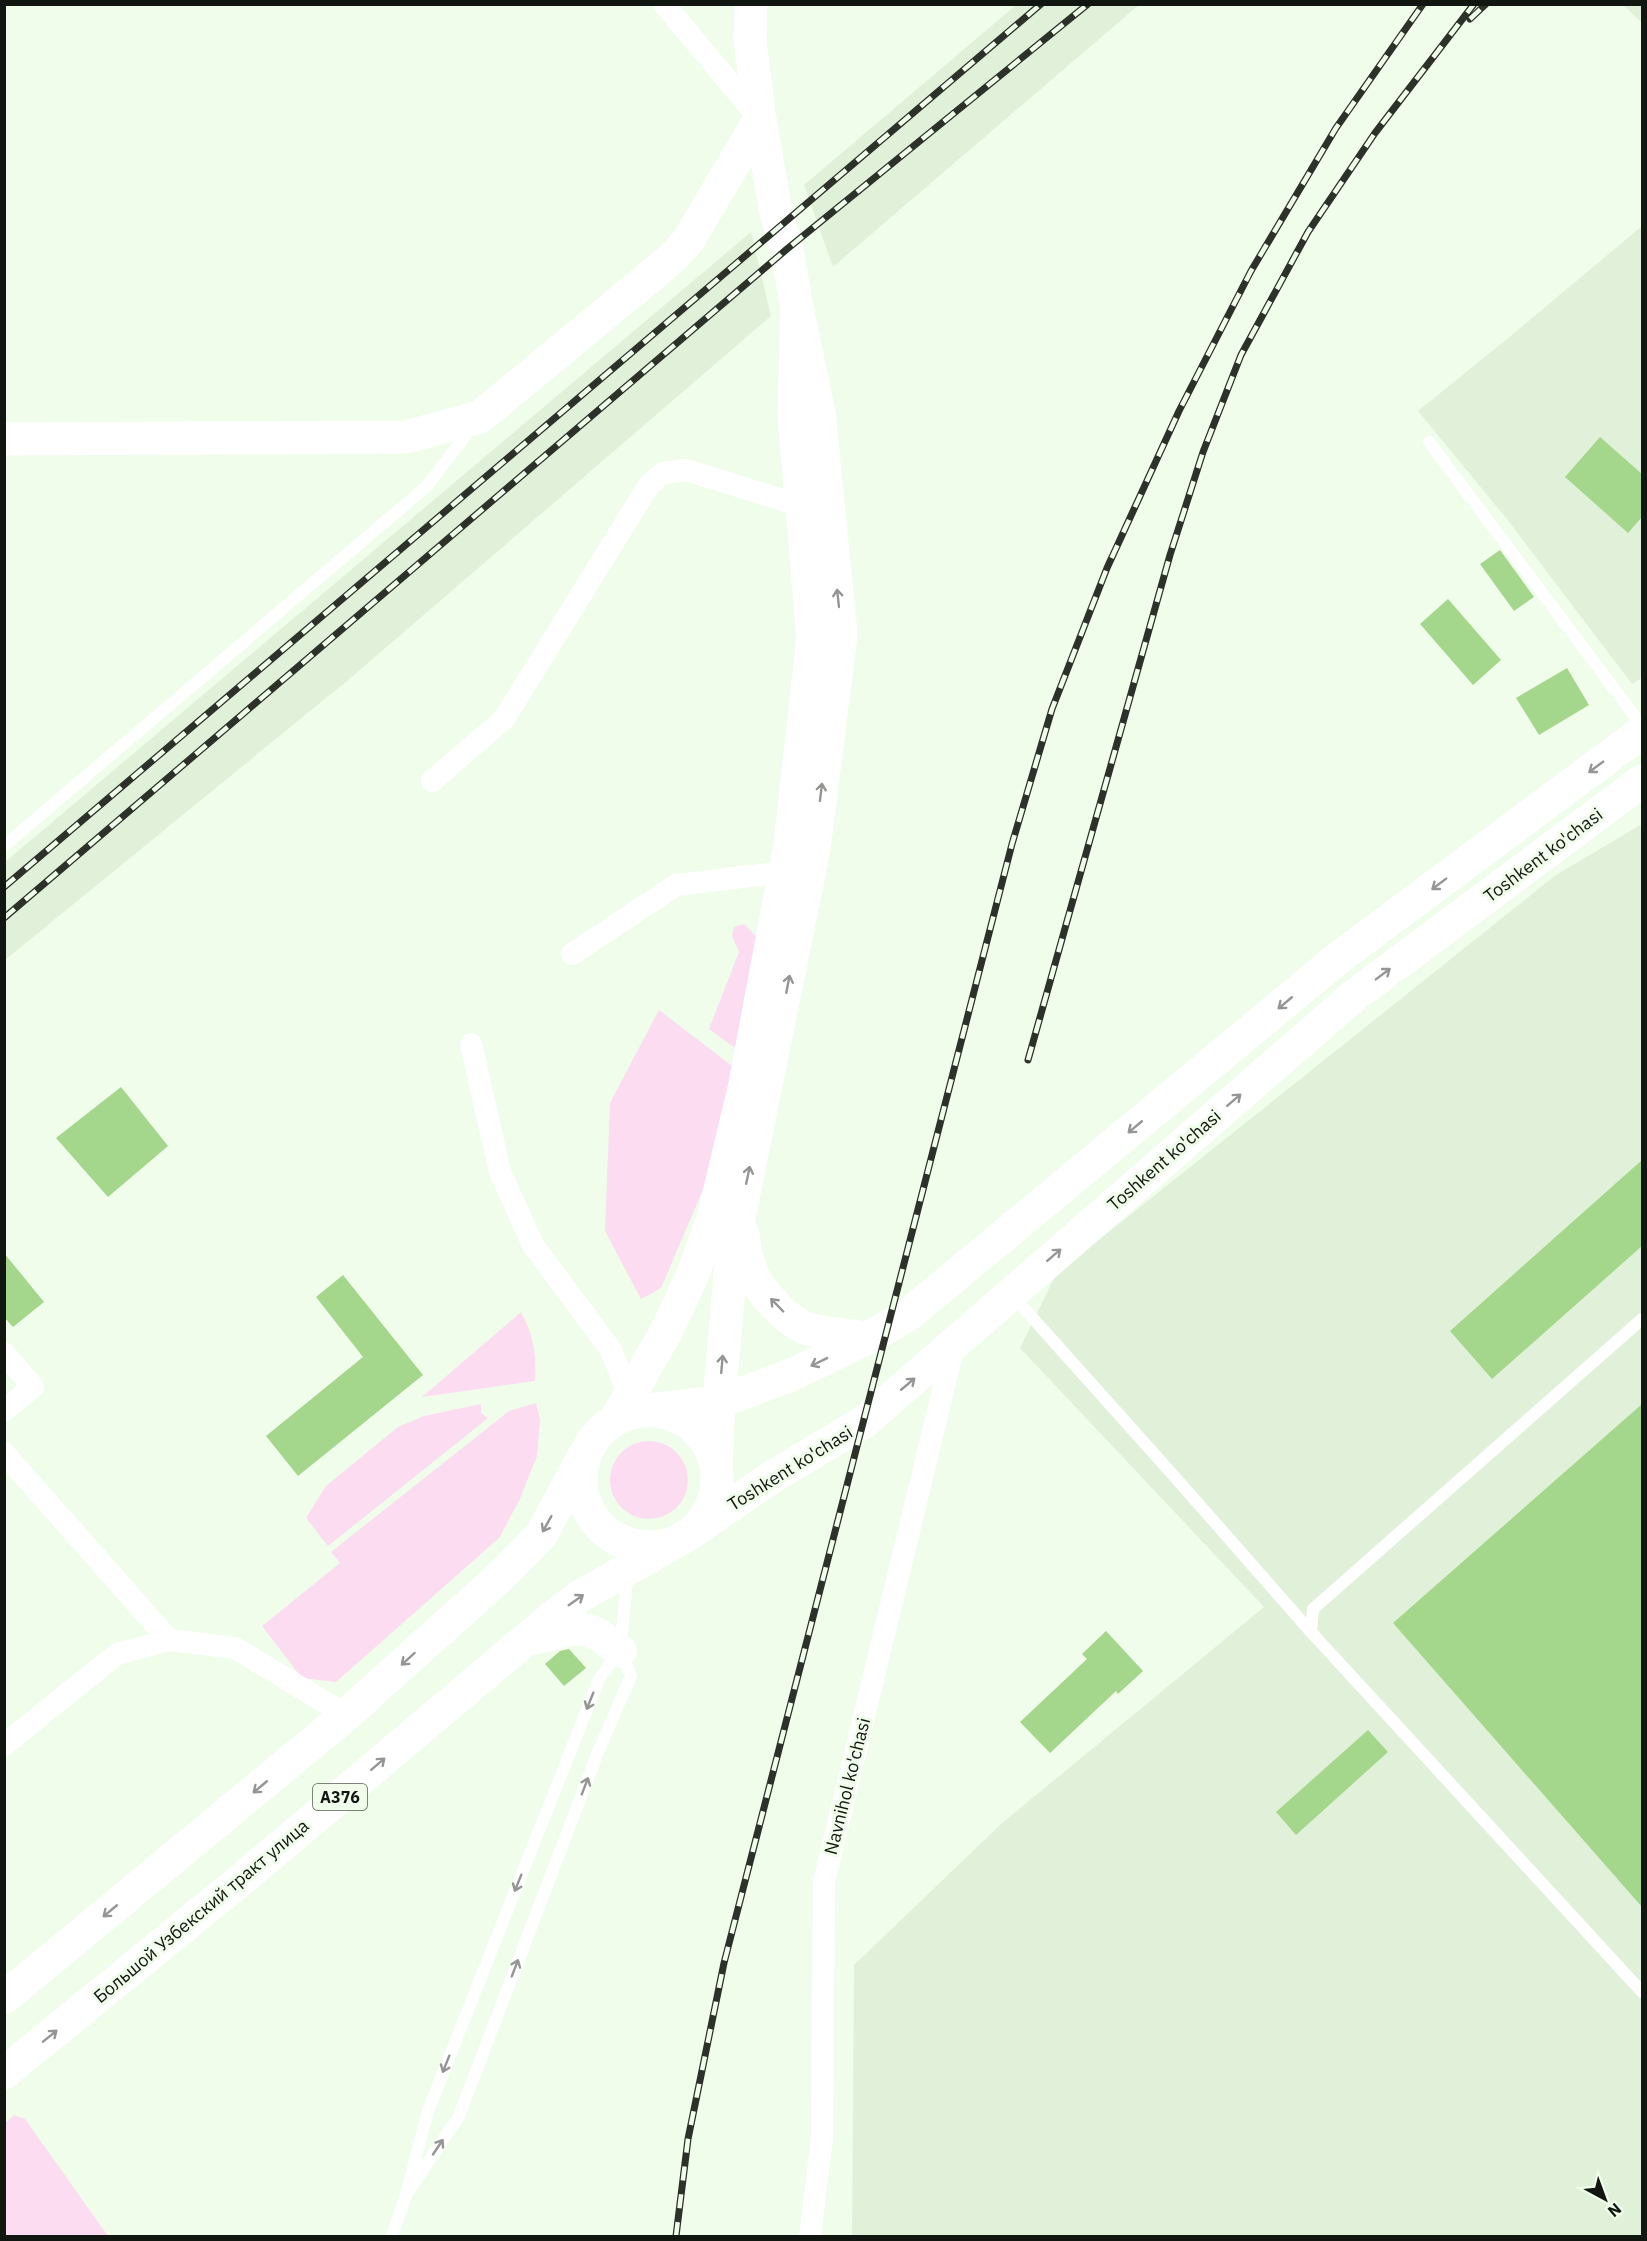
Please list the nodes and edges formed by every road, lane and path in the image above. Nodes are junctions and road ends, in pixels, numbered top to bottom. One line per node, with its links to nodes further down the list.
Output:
1 (664, 4): 3 (street)
2 (751, 4): 3 (main road)
3 (760, 119): 4 (main road); 5 (main road)
4 (797, 308): 8 (main road); 14 (main road, one-way to 4)
5 (480, 417): 6 (main road); 13 (lane)
6 (4, 439)
7 (1430, 442): 9 (lane)
8 (802, 506): 11 (street); 14 (main road)
9 (1642, 726)
10 (1642, 732): 20 (main road, one-way to 20)
11 (432, 781)
12 (1642, 781): 18 (main road, Toshkent ko'chasi, one-way to 12)
13 (4, 846)
14 (796, 876): 15 (street); 17 (main road, one-way to 14); 24 (main road)
15 (572, 954)
16 (471, 1044): 24 (street)
17 (741, 1210): 20 (main road, one-way to 17); 23 (main road, one-way to 17)
18 (1010, 1293): 21 (main road, Toshkent ko'chasi); 31 (lane)
19 (1642, 1319): 31 (lane)
20 (868, 1338): 23 (main road, one-way to 23)
21 (954, 1345): 29 (main road, Toshkent ko'chasi, one-way to 21); 42 (street, Navnihol ko'chasi)
22 (4, 1353): 25 (street)
23 (719, 1402): 24 (main road); 28 (main road)
24 (630, 1408): 27 (main road); 28 (main road)
25 (4, 1411)
26 (4, 1452): 32 (street)
27 (585, 1454): 30 (main road); 35 (main road, one-way to 35)
28 (716, 1464): 29 (main road)
29 (686, 1536): 30 (main road)
30 (628, 1557): 33 (main road, Большой Узбекский тракт улица / A376, one-way to 30); 34 (lane)
31 (1311, 1632): 37 (lane)
32 (169, 1640): 35 (street); 36 (street)
33 (521, 1641): 34 (main road); 39 (main road, Большой Узбекский тракт улица / A376, one-way to 33)
34 (620, 1651): 40 (lane, one-way to 40); 40 (lane, one-way to 34)
35 (346, 1715): 38 (main road, one-way to 38)
36 (4, 1744)
37 (1642, 1992)
38 (4, 1998)
39 (4, 2073)
40 (406, 2195): 41 (lane)
41 (392, 2236)
42 (810, 2236)

